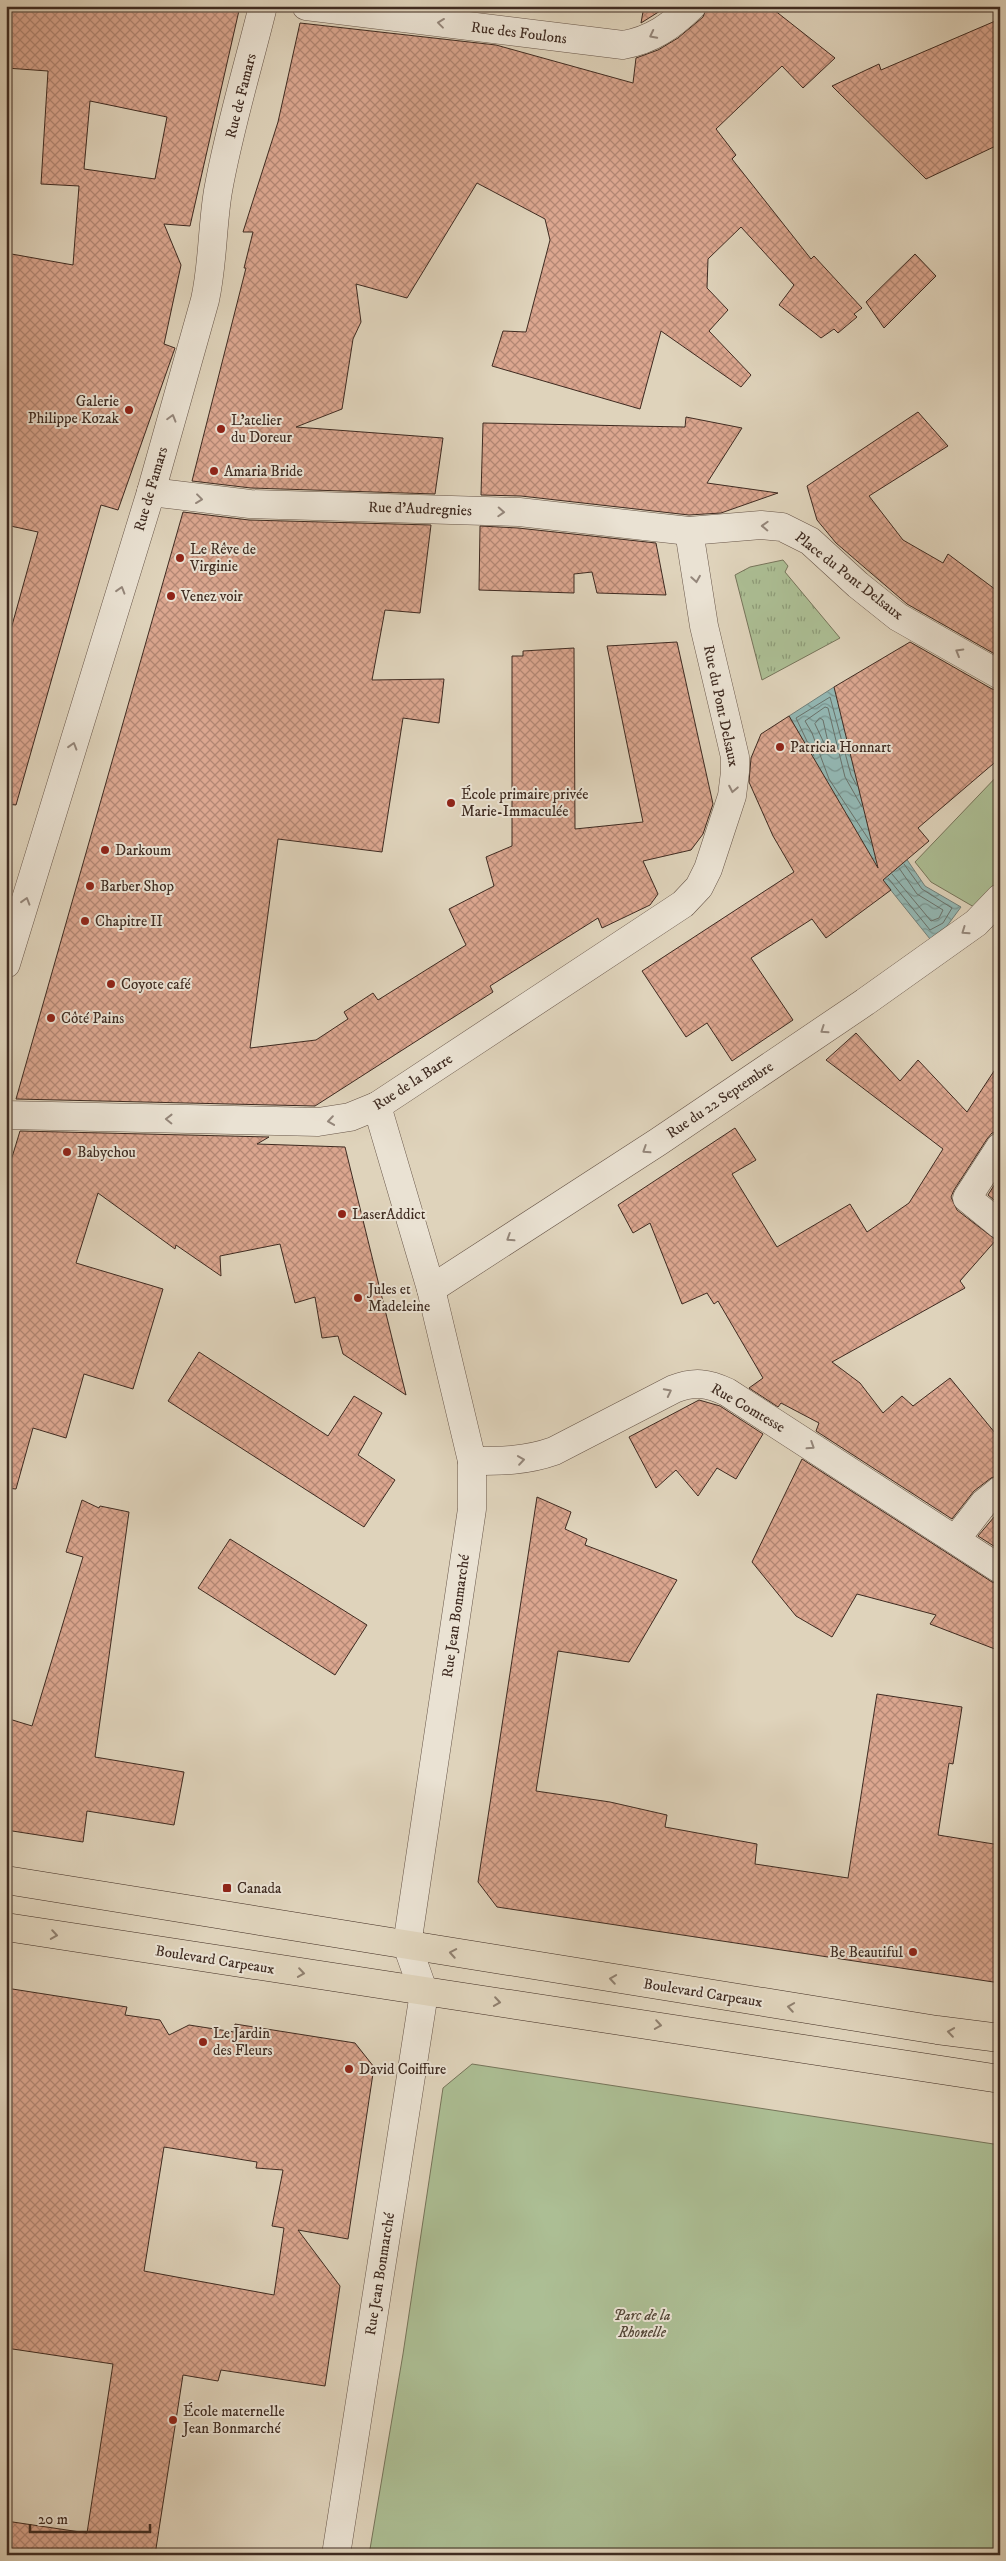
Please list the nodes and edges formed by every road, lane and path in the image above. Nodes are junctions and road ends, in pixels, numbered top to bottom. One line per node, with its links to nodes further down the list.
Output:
1 (263, 6): 4 (street, Rue de Famars, one-way to 1)
2 (306, 6): 3 (street, Rue des Foulons, one-way to 2)
3 (692, 6)
4 (151, 492): 5 (street, Rue d'Audregnies, one-way to 5); 9 (street, Rue de Famars, one-way to 4)
5 (689, 530): 6 (street, Place du Pont Delsaux, one-way to 5); 7 (street, Rue du Pont Delsaux, one-way to 7)
6 (1000, 674)
7 (704, 878): 10 (street, Rue de la Barre)
8 (1000, 898): 14 (street, Rue du 22 Septembre, one-way to 14)
9 (6, 964)
10 (378, 1106): 11 (street, Rue de la Barre, one-way to 11); 14 (street, Rue Jean Bonmarché)
11 (6, 1115)
12 (1000, 1147): 13 (street)
13 (1000, 1225)
14 (431, 1289): 15 (street, Rue Jean Bonmarché)
15 (472, 1461): 17 (street, Rue Comtesse, one-way to 17); 21 (street, Rue Jean Bonmarché)
16 (1000, 1490): 17 (street)
17 (956, 1539): 18 (street, Rue Comtesse)
18 (1000, 1569)
19 (6, 1880): 21 (main road, Boulevard Carpeaux)
20 (6, 1927): 22 (main road, Boulevard Carpeaux, one-way to 22)
21 (407, 1945): 22 (street); 23 (main road, Boulevard Carpeaux, one-way to 21)
22 (424, 1992): 24 (main road, Boulevard Carpeaux, one-way to 24); 25 (street, Rue Jean Bonmarché)
23 (1000, 2038)
24 (1000, 2079)
25 (336, 2555)

